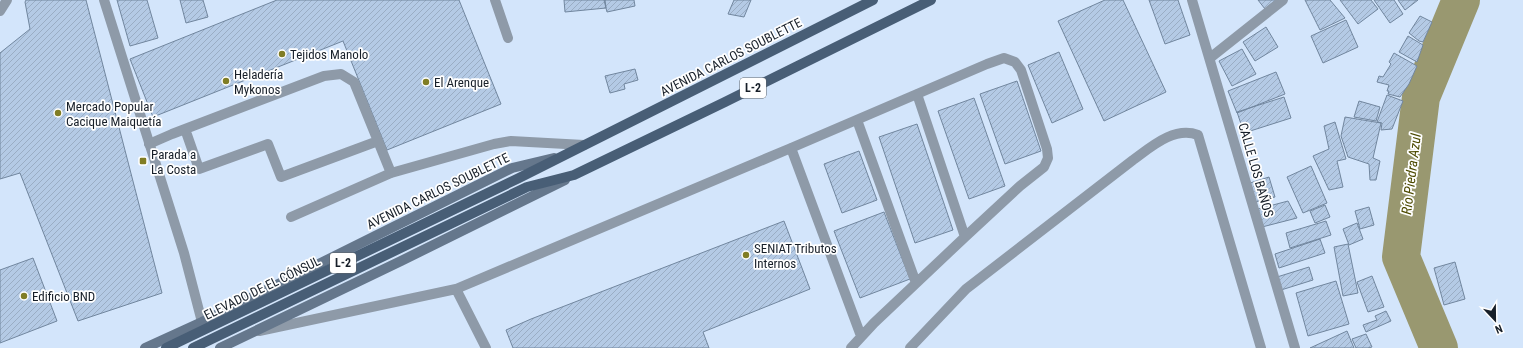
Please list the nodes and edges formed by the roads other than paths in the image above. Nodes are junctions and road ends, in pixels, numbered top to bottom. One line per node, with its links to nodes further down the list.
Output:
1 (7, 0): 8 (street)
2 (104, 0): 15 (street)
3 (495, 0): 9 (street)
4 (873, 0): 16 (main road, AVENIDA CARLOS SOUBLETTE / L-2)
5 (931, 0): 20 (main road, L-2)
6 (1192, 0): 10 (street, CALLE LOS BAÑOS)
7 (1283, 0): 10 (street)
8 (0, 11)
9 (508, 38)
10 (1210, 58): 36 (street, CALLE LOS BAÑOS)
11 (917, 94): 12 (street); 22 (street); 22 (street)
12 (857, 120): 17 (street); 23 (street)
13 (185, 129): 14 (street); 14 (street); 15 (street)
14 (378, 141): 19 (street)
15 (149, 144): 25 (street)
16 (584, 145): 18 (main road, AVENIDA CARLOS SOUBLETTE / L-2); 19 (street)
17 (791, 148): 24 (street); 27 (street)
18 (562, 156): 25 (street, AVENIDA CARLOS SOUBLETTE / L-2); 29 (main road, ELEVADO DE EL CÓNSUL / L-2)
19 (391, 173): 21 (street)
20 (574, 175): 26 (street, L-2); 30 (main road, ELEVADO DE EL CÓNSUL / L-2)
21 (291, 217)
22 (965, 237): 23 (street)
23 (916, 283): 27 (street)
24 (456, 289): 26 (street); 32 (street)
25 (202, 322): 28 (street, AVENIDA CARLOS SOUBLETTE / L-2)
26 (252, 333): 31 (street, L-2)
27 (861, 336): 33 (street)
28 (145, 348)
29 (166, 348)
30 (193, 348)
31 (220, 348)
32 (486, 348)
33 (851, 348)
34 (910, 348): 35 (street)
35 (1261, 348)
36 (1295, 348)

